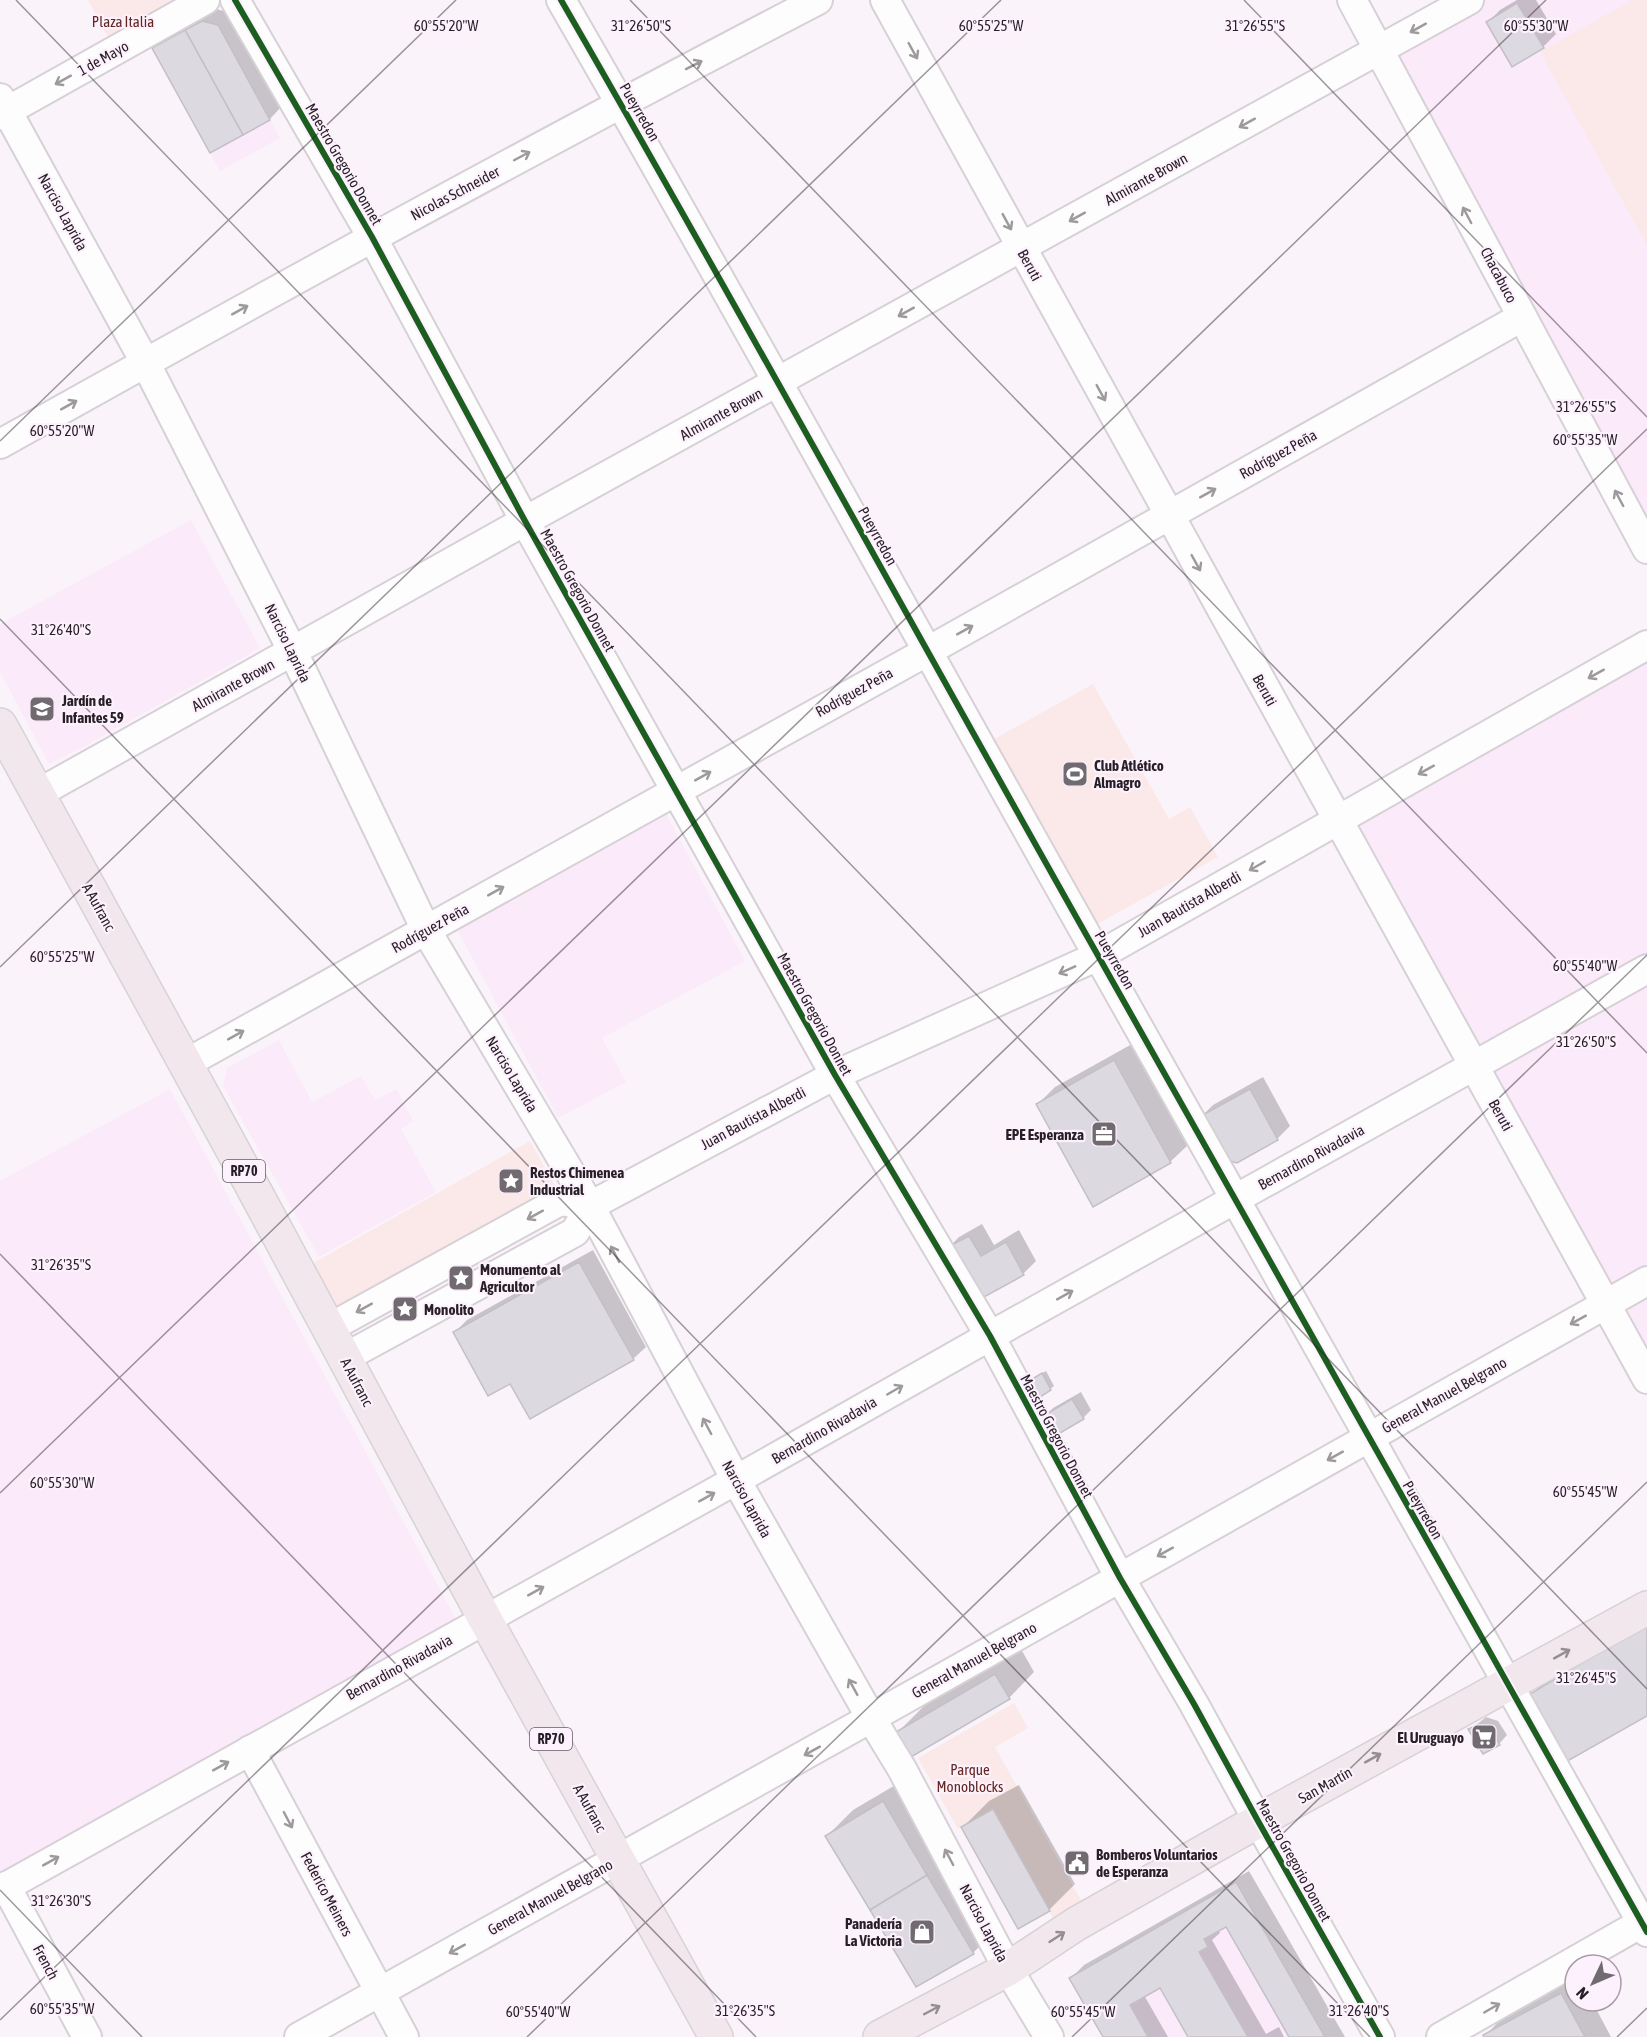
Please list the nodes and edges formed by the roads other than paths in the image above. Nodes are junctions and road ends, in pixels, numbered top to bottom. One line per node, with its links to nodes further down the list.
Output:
1 (205, 0): 10 (street, 1 de Mayo, one-way to 10)
2 (235, 0): 11 (street, Maestro Gregorio Donnet)
3 (561, 0): 9 (street, Pueyrredon)
4 (818, 0): 9 (street, Nicolas Schneider, one-way to 4)
5 (885, 0): 12 (street, Beruti, one-way to 12)
6 (1352, 0): 8 (street, Chacabuco)
7 (1469, 0): 8 (street, Almirante Brown, one-way to 8)
8 (1379, 50): 12 (street, Almirante Brown, one-way to 12); 13 (street, Chacabuco, one-way to 8)
9 (621, 103): 11 (street, Nicolas Schneider, one-way to 9); 15 (street, Pueyrredon)
10 (2, 108): 14 (street, Narciso Laprida)
11 (372, 237): 14 (street, Nicolas Schneider, one-way to 11); 18 (street, Maestro Gregorio Donnet)
12 (1021, 248): 15 (street, Almirante Brown, one-way to 15); 17 (street, Beruti, one-way to 17)
13 (1522, 317): 17 (street, Rodríguez Peña, one-way to 13); 19 (street, Chacabuco, one-way to 13)
14 (145, 362): 16 (street, Nicolas Schneider, one-way to 14); 22 (street, Narciso Laprida)
15 (778, 383): 18 (street, Almirante Brown); 21 (street, Pueyrredon)
16 (0, 444)
17 (1169, 515): 21 (street, Rodríguez Peña, one-way to 17); 26 (street, Beruti, one-way to 26)
18 (525, 521): 22 (street, Almirante Brown); 24 (street, Maestro Gregorio Donnet)
19 (1647, 549)
20 (1647, 645): 26 (street, Juan Bautista Alberdi, one-way to 26)
21 (928, 651): 24 (street, Rodríguez Peña, one-way to 21); 28 (street, Pueyrredon)
22 (293, 652): 25 (street, Almirante Brown); 27 (street, Narciso Laprida)
23 (0, 725): 25 (main road, A Aufranc / RP70)
24 (676, 791): 27 (street, Rodríguez Peña, one-way to 24); 32 (street, Maestro Gregorio Donnet)
25 (37, 795): 30 (main road, A Aufranc / RP70)
26 (1337, 820): 28 (street, Juan Bautista Alberdi, one-way to 28); 31 (street, Beruti)
27 (426, 930): 30 (street, Rodríguez Peña, one-way to 27); 34 (street, Narciso Laprida)
28 (1098, 956): 32 (street, Juan Bautista Alberdi, one-way to 32); 33 (street, Pueyrredon)
29 (1647, 969): 31 (street, Bernardino Rivadavia)
30 (185, 1064): 37 (main road, A Aufranc / RP70)
31 (1475, 1066): 33 (street, Bernardino Rivadavia); 36 (street, Beruti)
32 (835, 1074): 34 (street, Juan Bautista Alberdi); 38 (street, Maestro Gregorio Donnet)
33 (1236, 1199): 38 (street, Bernardino Rivadavia, one-way to 33); 41 (street, Pueyrredon)
34 (590, 1206): 37 (street, one-way to 37); 39 (street); 42 (street, Narciso Laprida, one-way to 34)
35 (1647, 1281): 36 (street, General Manuel Belgrano)
36 (1605, 1304): 40 (street, Beruti); 41 (street, General Manuel Belgrano, one-way to 41)
37 (328, 1328): 39 (main road, A Aufranc / RP70)
38 (990, 1336): 42 (street, Bernardino Rivadavia, one-way to 38); 43 (street, Maestro Gregorio Donnet)
39 (344, 1358): 45 (main road, A Aufranc / RP70)
40 (1647, 1379)
41 (1368, 1438): 43 (street, General Manuel Belgrano, one-way to 43); 46 (street, Pueyrredon)
42 (736, 1480): 45 (street, Bernardino Rivadavia, one-way to 42); 47 (street, Narciso Laprida, one-way to 42)
43 (1120, 1578): 47 (street, General Manuel Belgrano); 49 (street, Maestro Gregorio Donnet)
44 (1647, 1608): 46 (main road, San Martín, one-way to 44)
45 (485, 1619): 48 (street, Bernardino Rivadavia); 50 (main road, A Aufranc / RP70)
46 (1509, 1684): 49 (main road, San Martín, one-way to 46); 52 (street, Pueyrredon)
47 (871, 1718): 50 (street, General Manuel Belgrano, one-way to 50); 53 (street, Narciso Laprida, one-way to 47)
48 (250, 1750): 51 (street, Bernardino Rivadavia, one-way to 48); 54 (street, Federico Meiners, one-way to 54)
49 (1258, 1821): 53 (main road, San Martín, one-way to 49); 61 (street, Maestro Gregorio Donnet)
50 (618, 1859): 54 (street, General Manuel Belgrano, one-way to 54); 58 (main road, A Aufranc / RP70)
51 (3, 1888): 55 (street, French)
52 (1645, 1925): 62 (street, one-way to 52)
53 (1008, 1969): 59 (main road, San Martín, one-way to 53); 60 (street, Narciso Laprida)
54 (380, 1992): 56 (street, General Manuel Belgrano); 57 (street, Federico Meiners)
55 (87, 2037)
56 (299, 2037)
57 (404, 2037)
58 (717, 2037)
59 (880, 2037)
60 (1048, 2037)
61 (1380, 2037)
62 (1441, 2037)

